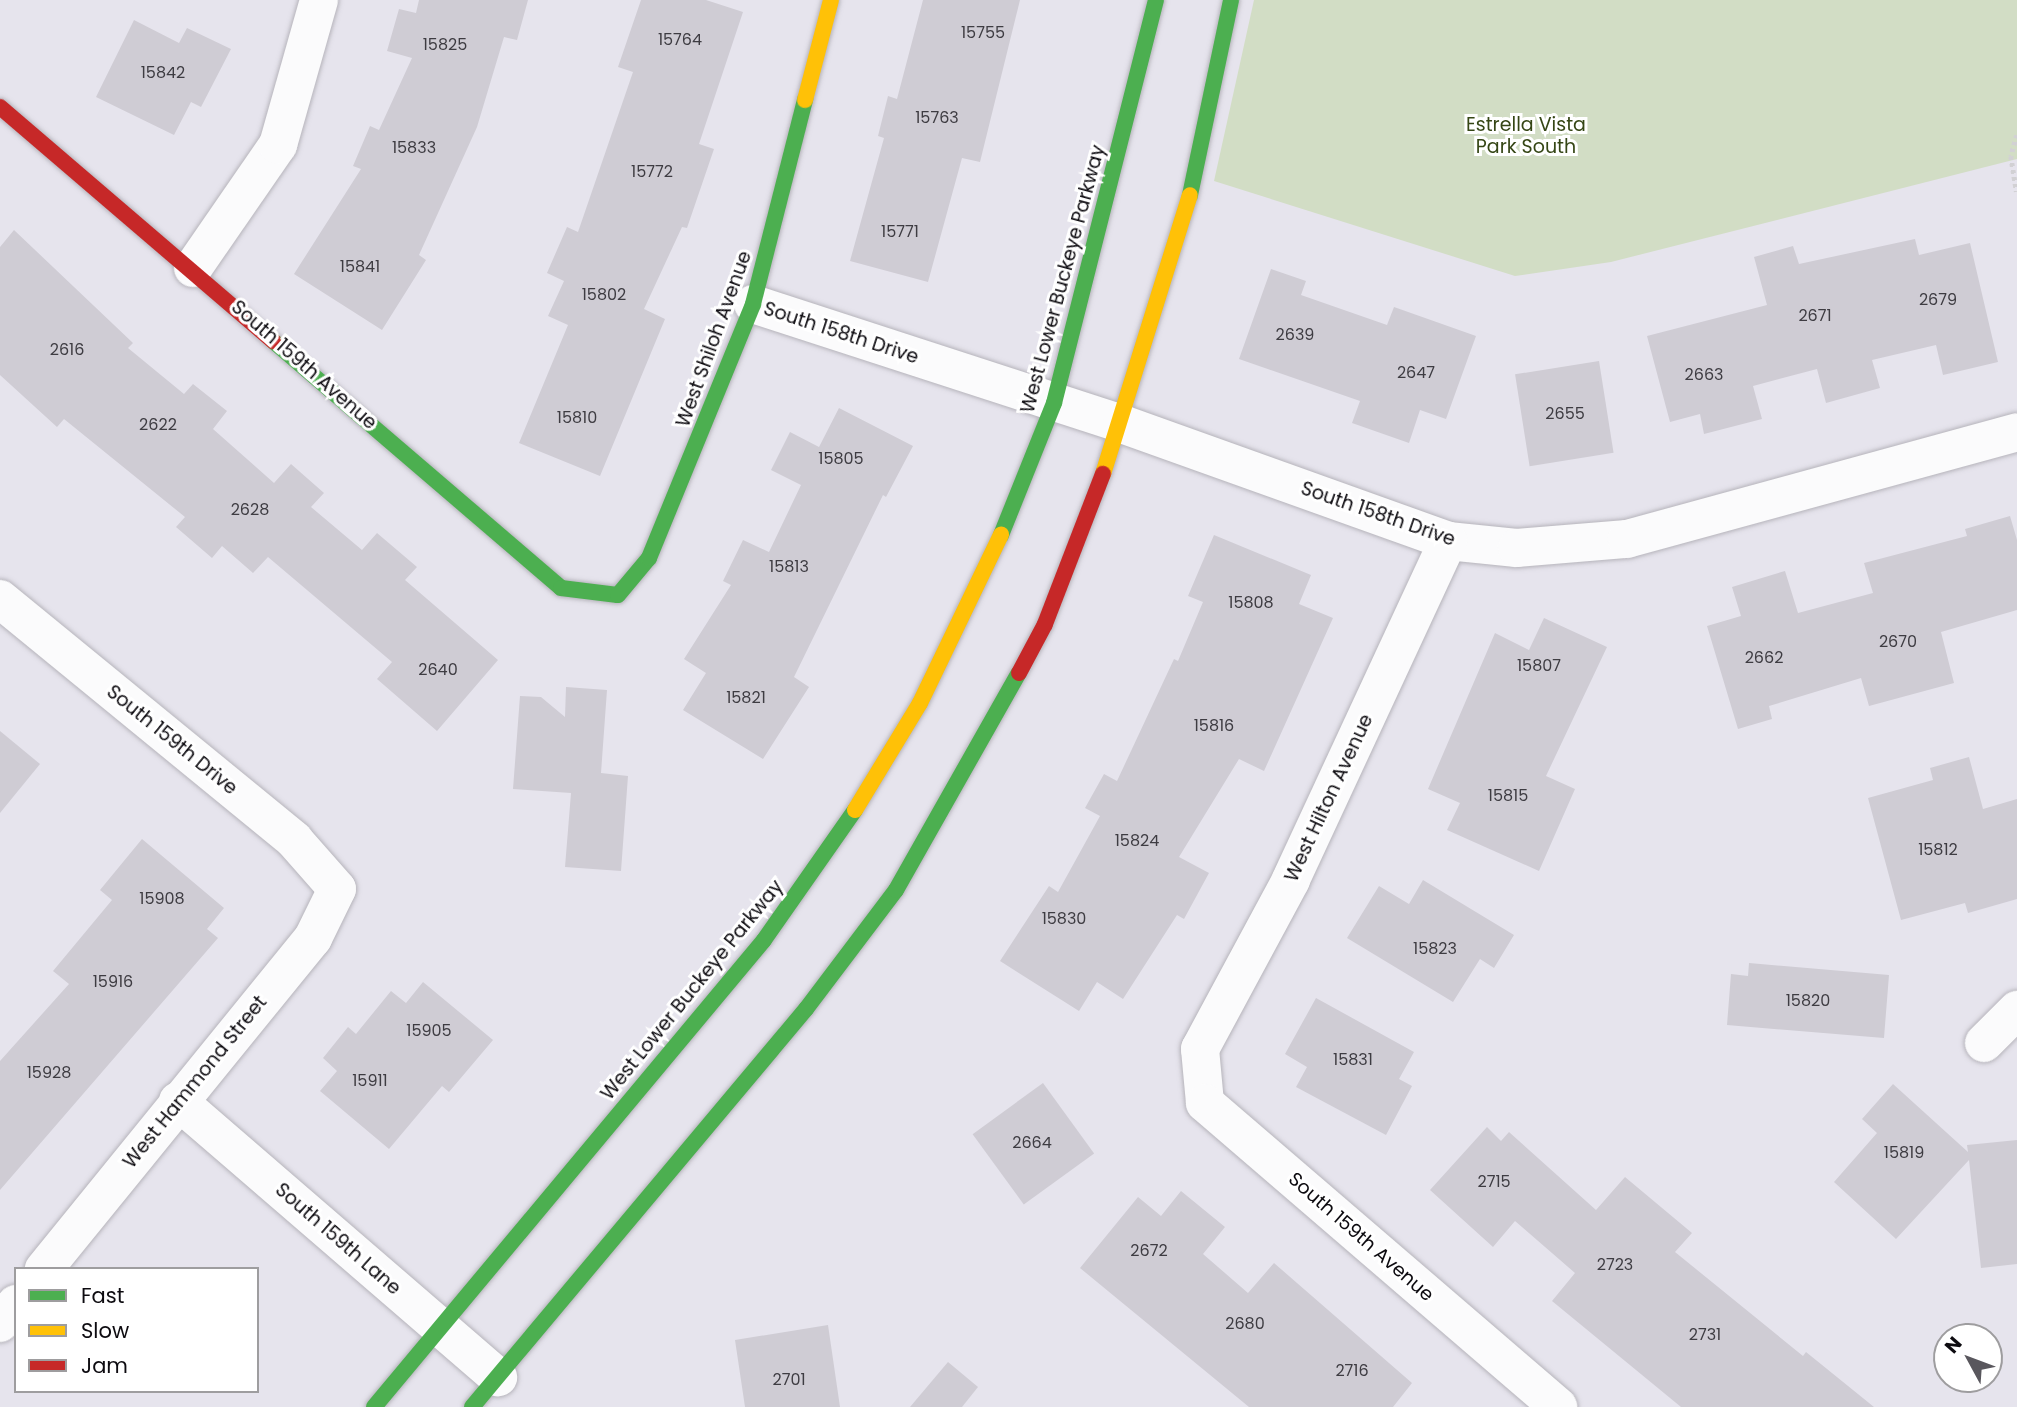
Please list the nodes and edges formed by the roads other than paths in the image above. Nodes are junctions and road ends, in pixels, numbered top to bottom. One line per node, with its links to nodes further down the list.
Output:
1 (319, 0): 6 (street)
2 (831, 0): 7 (main road, West Shiloh Avenue)
3 (1156, 0): 8 (main road, West Lower Buckeye Parkway)
4 (1231, 0): 9 (main road)
5 (0, 107): 6 (main road, South 159th Avenue)
6 (193, 268): 12 (main road, South 159th Avenue)
7 (753, 304): 8 (street, South 158th Drive); 12 (main road, West Shiloh Avenue)
8 (1054, 403): 9 (street, South 158th Drive); 22 (main road, West Lower Buckeye Parkway)
9 (1122, 424): 11 (street, South 158th Drive); 23 (main road)
10 (2017, 432): 11 (street, South 158th Drive)
11 (1448, 541): 17 (street, West Hilton Avenue)
12 (618, 595)
13 (0, 598): 14 (street, South 159th Drive)
14 (337, 889): 18 (street, West Hammond Street)
15 (2017, 1010): 16 (street)
16 (1984, 1042)
17 (1200, 1049): 26 (street, South 159th Avenue)
18 (178, 1101): 19 (street, West Hammond Street); 22 (street, South 159th Lane)
19 (46, 1267)
20 (14, 1306): 21 (street)
21 (0, 1323)
22 (439, 1327): 23 (street, South 159th Lane); 24 (main road, West Lower Buckeye Parkway)
23 (498, 1377): 25 (main road)
24 (374, 1407)
25 (472, 1407)
26 (1558, 1407)

